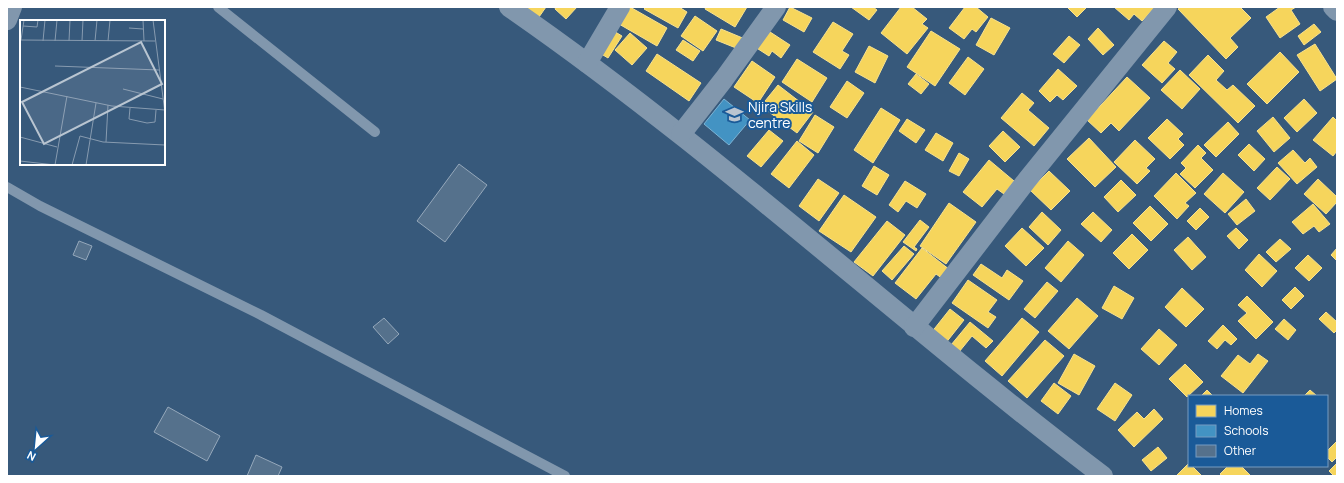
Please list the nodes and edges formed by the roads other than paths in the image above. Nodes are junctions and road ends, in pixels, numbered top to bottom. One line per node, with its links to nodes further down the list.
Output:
1 (12, 7): 9 (street)
2 (218, 7): 11 (lane)
3 (509, 7): 10 (street)
4 (620, 7): 10 (street)
5 (776, 7): 12 (street)
6 (1167, 7): 14 (street)
7 (1333, 7): 8 (street)
8 (1337, 11)
9 (7, 20)
10 (587, 63): 12 (street)
11 (375, 132)
12 (680, 134): 14 (street)
13 (7, 187): 15 (lane)
14 (914, 327): 16 (street)
15 (565, 476)
16 (1103, 476)

